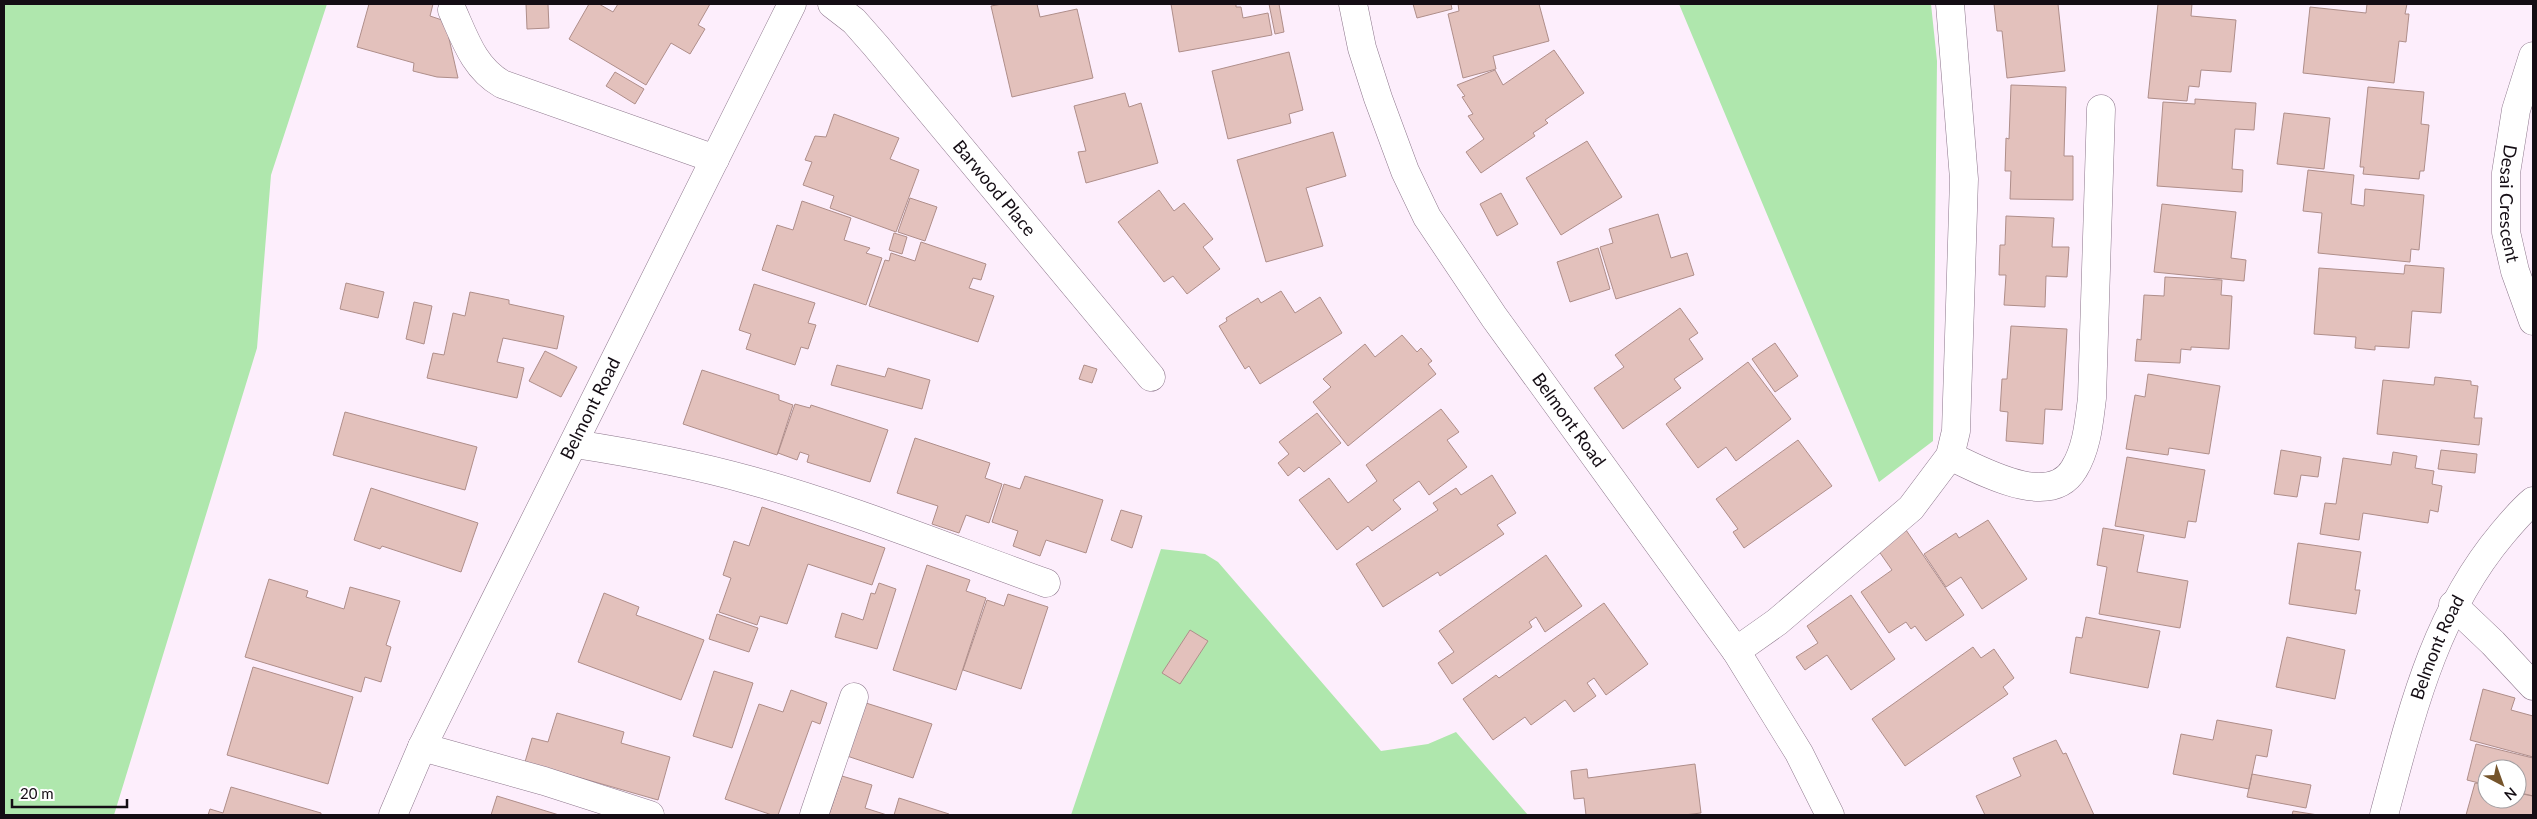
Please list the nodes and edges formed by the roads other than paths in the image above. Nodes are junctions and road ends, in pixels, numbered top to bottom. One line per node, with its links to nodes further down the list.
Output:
1 (792, 4): 8 (street, Belmont Road)
2 (832, 4): 10 (street, Barwood Place)
3 (1353, 4): 16 (street, Belmont Road)
4 (1950, 4): 12 (street)
5 (452, 10): 8 (street)
6 (2533, 56): 9 (street, Desai Crescent)
7 (2101, 109): 12 (street)
8 (714, 159): 11 (street, Belmont Road)
9 (2533, 321)
10 (1151, 377)
11 (575, 444): 14 (street); 19 (street, Belmont Road)
12 (1950, 456): 16 (street)
13 (2533, 501): 15 (street, Belmont Road)
14 (1046, 583)
15 (2453, 605): 17 (street); 24 (street, Belmont Road)
16 (1736, 651): 23 (street, Belmont Road)
17 (2533, 686)
18 (854, 697): 22 (street)
19 (422, 747): 20 (street, Belmont Road); 21 (street)
20 (393, 815)
21 (650, 815)
22 (814, 815)
23 (1830, 815)
24 (2384, 815)

